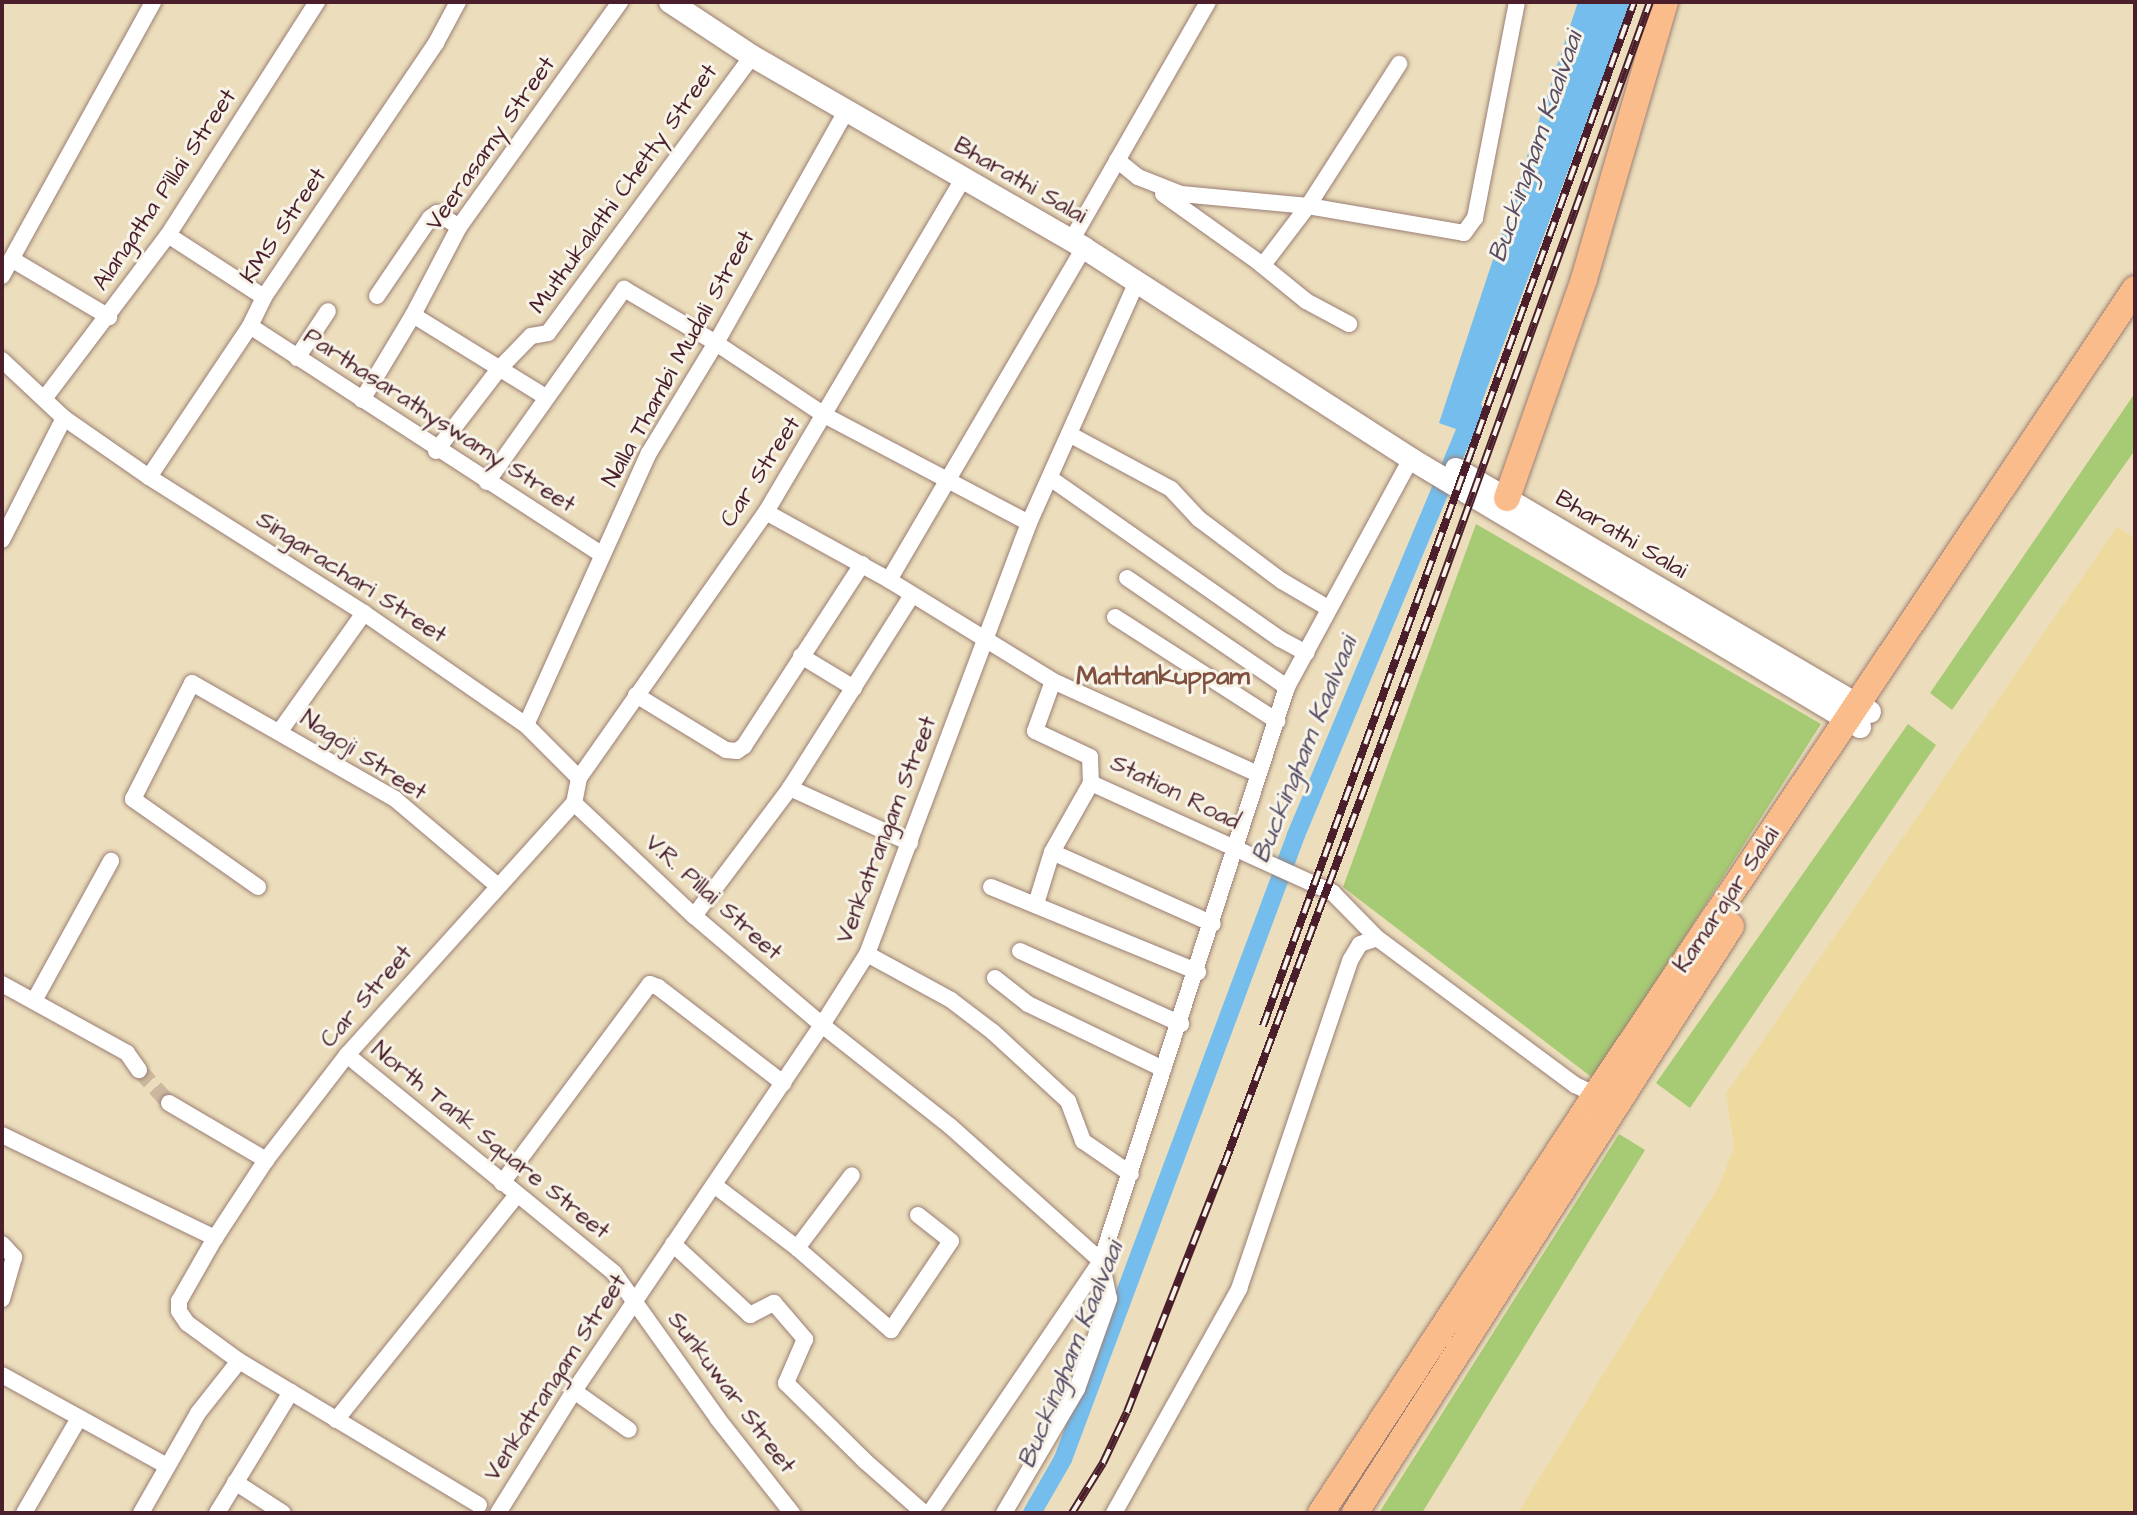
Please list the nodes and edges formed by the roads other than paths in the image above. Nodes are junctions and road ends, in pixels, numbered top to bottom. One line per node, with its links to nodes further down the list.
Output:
1 (153, 2): 19 (street)
2 (317, 2): 17 (street, Alangatha Pillai Street)
3 (458, 2): 25 (street, KMS Street)
4 (620, 2): 16 (street, Veerasamy Street)
5 (1208, 2): 12 (street)
6 (1517, 2): 15 (street)
7 (1665, 2): 49 (main road)
8 (675, 4): 9 (street, Bharathi Salai)
9 (752, 56): 11 (street, Bharathi Salai); 35 (street, Muthukalathi Chetty Street)
10 (1399, 64): 15 (street)
11 (847, 110): 14 (street, Bharathi Salai); 32 (street, Nalla Thambi Mudali Street)
12 (1117, 160): 13 (street); 18 (street)
13 (1138, 177): 15 (street); 20 (street)
14 (962, 180): 18 (street, Bharathi Salai); 39 (street, Car Street)
15 (1308, 206): 20 (street)
16 (459, 227): 24 (street); 27 (street, Veerasamy Street)
17 (168, 235): 25 (street); 28 (street, Alangatha Pillai Street)
18 (1078, 244): 22 (street, Bharathi Salai); 46 (street)
19 (13, 260): 21 (street); 28 (street)
20 (1263, 265): 30 (street)
21 (2, 276)
22 (1137, 282): 41 (street, Venkatrangam Street); 43 (street, Bharathi Salai)
23 (2135, 289): 68 (main road, Kamarajar Salai)
24 (377, 296)
25 (264, 297): 31 (street, KMS Street)
26 (328, 311): 33 (street)
27 (413, 315): 35 (street); 38 (street, Veerasamy Street)
28 (109, 317): 37 (street, Alangatha Pillai Street)
29 (2135, 317): 68 (main road, Kamarajar Salai)
30 (1349, 324)
31 (250, 326): 33 (street, Parthasarathyswamy Street); 44 (street, KMS Street)
32 (716, 343): 36 (street); 39 (street); 53 (street, Nalla Thambi Mudali Street)
33 (297, 358): 38 (street, Parthasarathyswamy Street)
34 (2, 360): 37 (street, Singarachari Street)
35 (499, 369): 36 (street); 42 (street, Muthukalathi Chetty Street)
36 (546, 397): 47 (street)
37 (44, 399): 40 (street, Singarachari Street)
38 (362, 400): 42 (street, Parthasarathyswamy Street)
39 (826, 416): 46 (street); 50 (street, Car Street)
40 (64, 418): 44 (street, Singarachari Street); 52 (street)
41 (1069, 434): 45 (street, Venkatrangam Street); 58 (street)
42 (436, 451): 47 (street, Parthasarathyswamy Street)
43 (1423, 461): 48 (street, Bharathi Salai); 58 (street)
44 (149, 477): 59 (street, Singarachari Street)
45 (1050, 478): 51 (street, Venkatrangam Street); 62 (street)
46 (946, 481): 51 (street); 56 (street)
47 (487, 482): 53 (street, Parthasarathyswamy Street)
48 (1482, 492): 49 (street, Bharathi Salai); 68 (street, Bharathi Salai)
49 (1507, 498): 68 (street, Bharathi Salai)
50 (766, 512): 54 (street); 67 (street, Car Street)
51 (1029, 523): 61 (street, Venkatrangam Street)
52 (2, 540)
53 (602, 555): 70 (street, Nalla Thambi Mudali Street)
54 (862, 564): 56 (street); 63 (street)
55 (1127, 578): 65 (street)
56 (889, 580): 57 (street)
57 (912, 595): 61 (street); 66 (street)
58 (1328, 608): 62 (street)
59 (364, 613): 70 (street, Singarachari Street); 71 (street)
60 (1115, 617): 69 (street)
61 (986, 639): 64 (street); 77 (street, Venkatrangam Street)
62 (1306, 653): 65 (street)
63 (801, 656): 66 (street); 67 (street)
64 (1053, 681): 72 (street); 74 (street, Station Road)
65 (1287, 687): 69 (street)
66 (854, 688): 75 (street)
67 (636, 695): 73 (street, Car Street)
68 (1859, 716): 100 (main road, Kamarajar Salai); 137 (main road, Kamarajar Salai)
69 (1277, 721): 72 (street)
70 (526, 725): 73 (street, Singarachari Street)
71 (280, 731): 81 (street, Nagoji Street); 82 (street, Nagoji Street)
72 (1258, 774): 78 (street)
73 (579, 778): 76 (street)
74 (1091, 783): 78 (street, Station Road); 79 (street)
75 (790, 788): 77 (street); 85 (street)
76 (574, 803): 81 (street, Car Street); 85 (street, V.R. Pillai Street)
77 (910, 843): 89 (street, Venkatrangam Street)
78 (1233, 849): 86 (street); 87 (street, Station Road)
79 (1052, 852): 84 (street); 86 (street)
80 (111, 861): 93 (street)
81 (498, 886): 96 (street, Car Street)
82 (258, 887)
83 (991, 887): 84 (street)
84 (1036, 904): 90 (street)
85 (694, 916): 95 (street, V.R. Pillai Street)
86 (1213, 924): 90 (street)
87 (1377, 938): 100 (street, Station Road); 135 (street)
88 (1020, 951): 94 (street)
89 (867, 954): 95 (street, Venkatrangam Street); 104 (street)
90 (1198, 972): 94 (street)
91 (995, 978): 97 (street)
92 (2, 984): 93 (street)
93 (34, 1001): 98 (street)
94 (1181, 1024): 97 (street)
95 (822, 1025): 99 (street, Venkatrangam Street); 114 (street, V.R. Pillai Street)
96 (347, 1055): 103 (street, Car Street); 106 (street, North Tank Square Street)
97 (1163, 1069): 104 (street)
98 (139, 1070)
99 (783, 1083): 106 (street); 107 (street, Venkatrangam Street)
100 (1596, 1095): 136 (main road, Kamarajar Salai)
101 (169, 1103): 103 (street)
102 (2, 1135): 110 (street)
103 (266, 1160): 110 (street, Car Street)
104 (1131, 1174): 114 (street)
105 (852, 1175): 113 (street)
106 (502, 1183): 108 (street, North Tank Square Street)
107 (714, 1185): 112 (street, Venkatrangam Street); 113 (street)
108 (517, 1195): 116 (street, North Tank Square Street); 122 (street)
109 (918, 1215): 113 (street)
110 (215, 1238): 117 (street, Car Street)
111 (2, 1244): 115 (street)
112 (673, 1244): 116 (street, Venkatrangam Street); 133 (street)
113 (797, 1248)
114 (1101, 1261): 133 (street); 134 (street)
115 (2, 1299)
116 (633, 1302): 119 (street, Venkatrangam Street); 132 (street, Sunkuwar Street)
117 (239, 1361): 120 (street); 124 (street)
118 (2, 1375): 121 (street)
119 (574, 1391): 123 (street); 131 (street, Venkatrangam Street)
120 (291, 1392): 122 (street); 125 (street)
121 (79, 1418): 124 (street); 127 (street)
122 (336, 1420): 126 (street)
123 (629, 1430)
124 (167, 1466): 128 (street)
125 (235, 1482): 129 (street); 130 (street)
126 (479, 1505)
127 (24, 1513)
128 (141, 1513)
129 (217, 1513)
130 (283, 1513)
131 (498, 1513)
132 (792, 1513)
133 (927, 1513)
134 (1004, 1513)
135 (1114, 1513)
136 (1321, 1513)
137 (1355, 1513)

